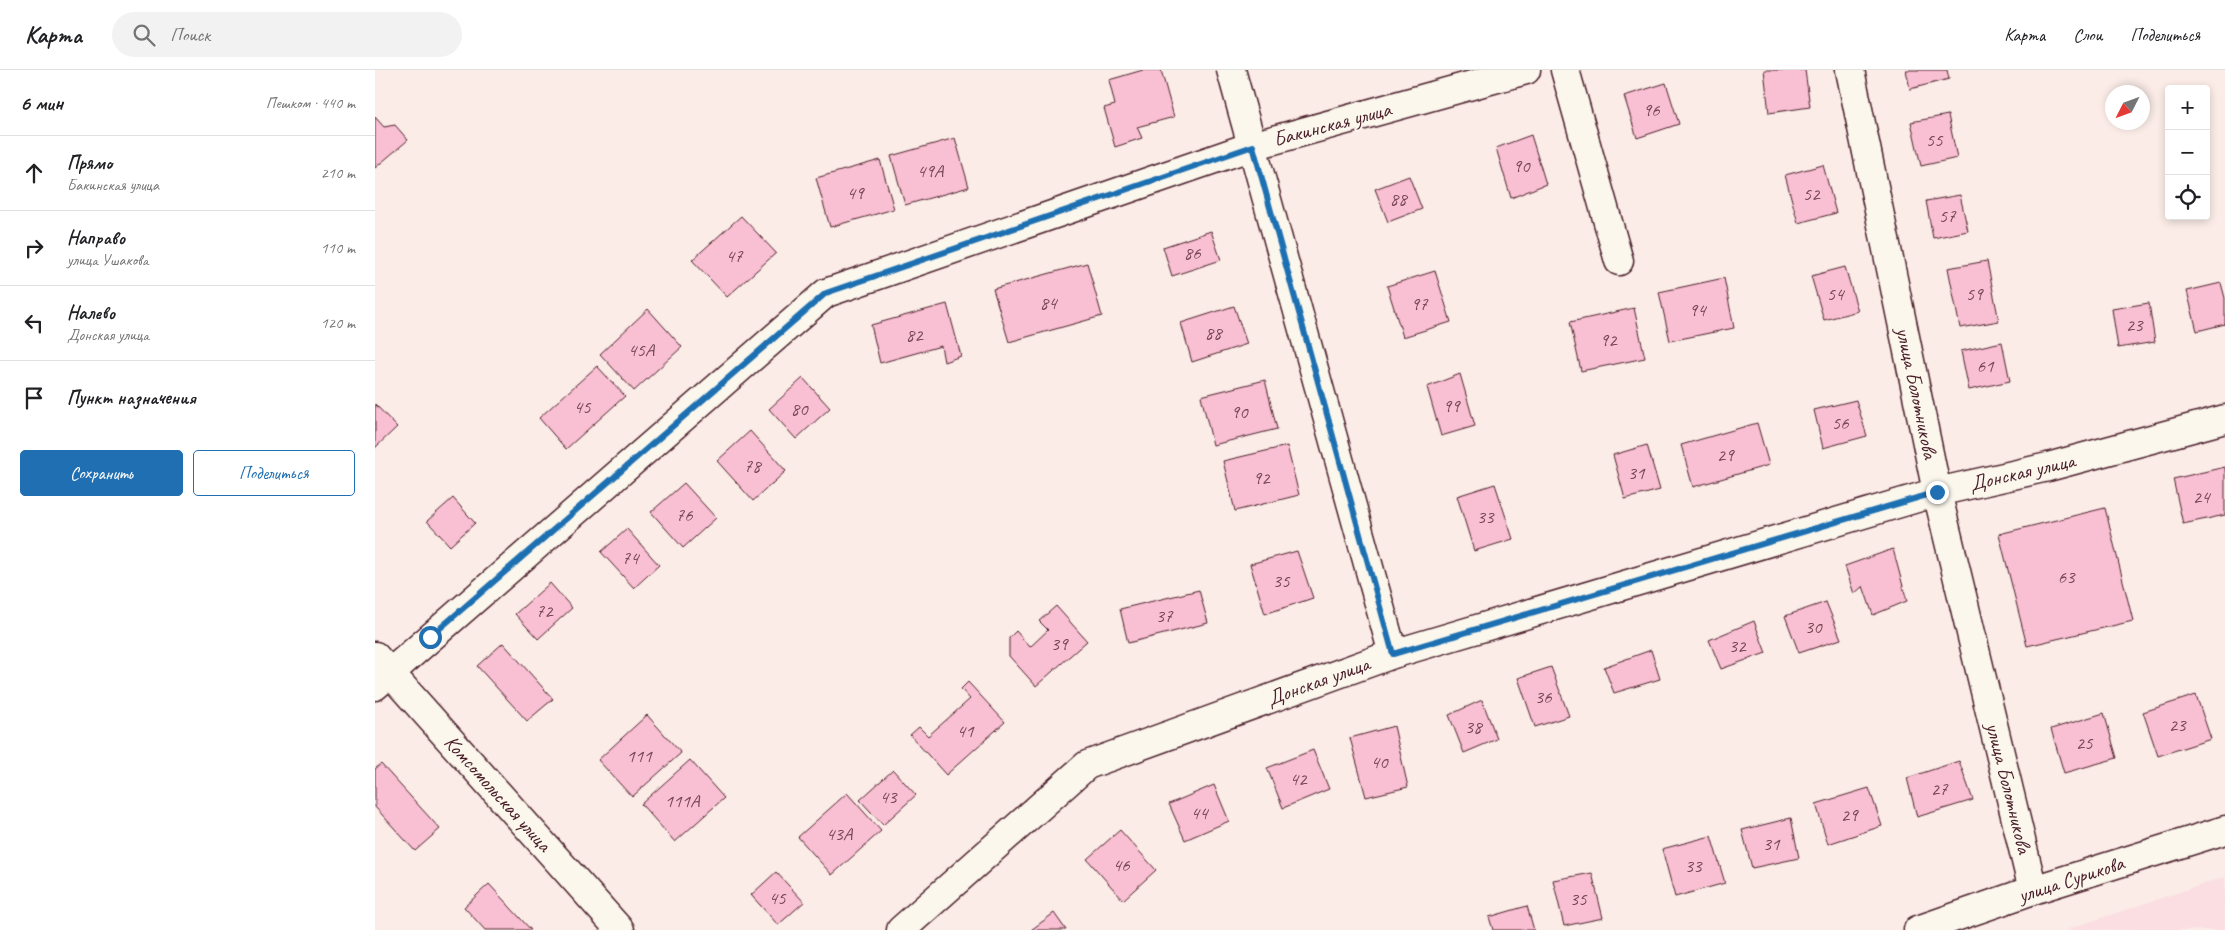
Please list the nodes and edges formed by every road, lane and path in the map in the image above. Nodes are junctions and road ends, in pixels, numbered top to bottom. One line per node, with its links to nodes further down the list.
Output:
1 (1231, 70): 5 (street)
2 (1526, 70): 5 (street, Бакинская улица)
3 (1565, 70): 6 (street)
4 (1851, 70): 8 (street, улица Болотникова)
5 (1253, 146): 9 (street); 10 (street, Бакинская улица)
6 (1619, 261)
7 (2225, 419): 8 (street, Донская улица)
8 (1937, 492): 9 (street, Донская улица); 12 (street, улица Болотникова)
9 (1393, 654): 14 (street, Донская улица)
10 (380, 672): 13 (street, Комсомольская улица)
11 (2225, 830): 12 (street, улица Сурикова)
12 (2033, 890): 15 (street, улица Сурикова)
13 (620, 930)
14 (901, 930)
15 (1918, 930)

